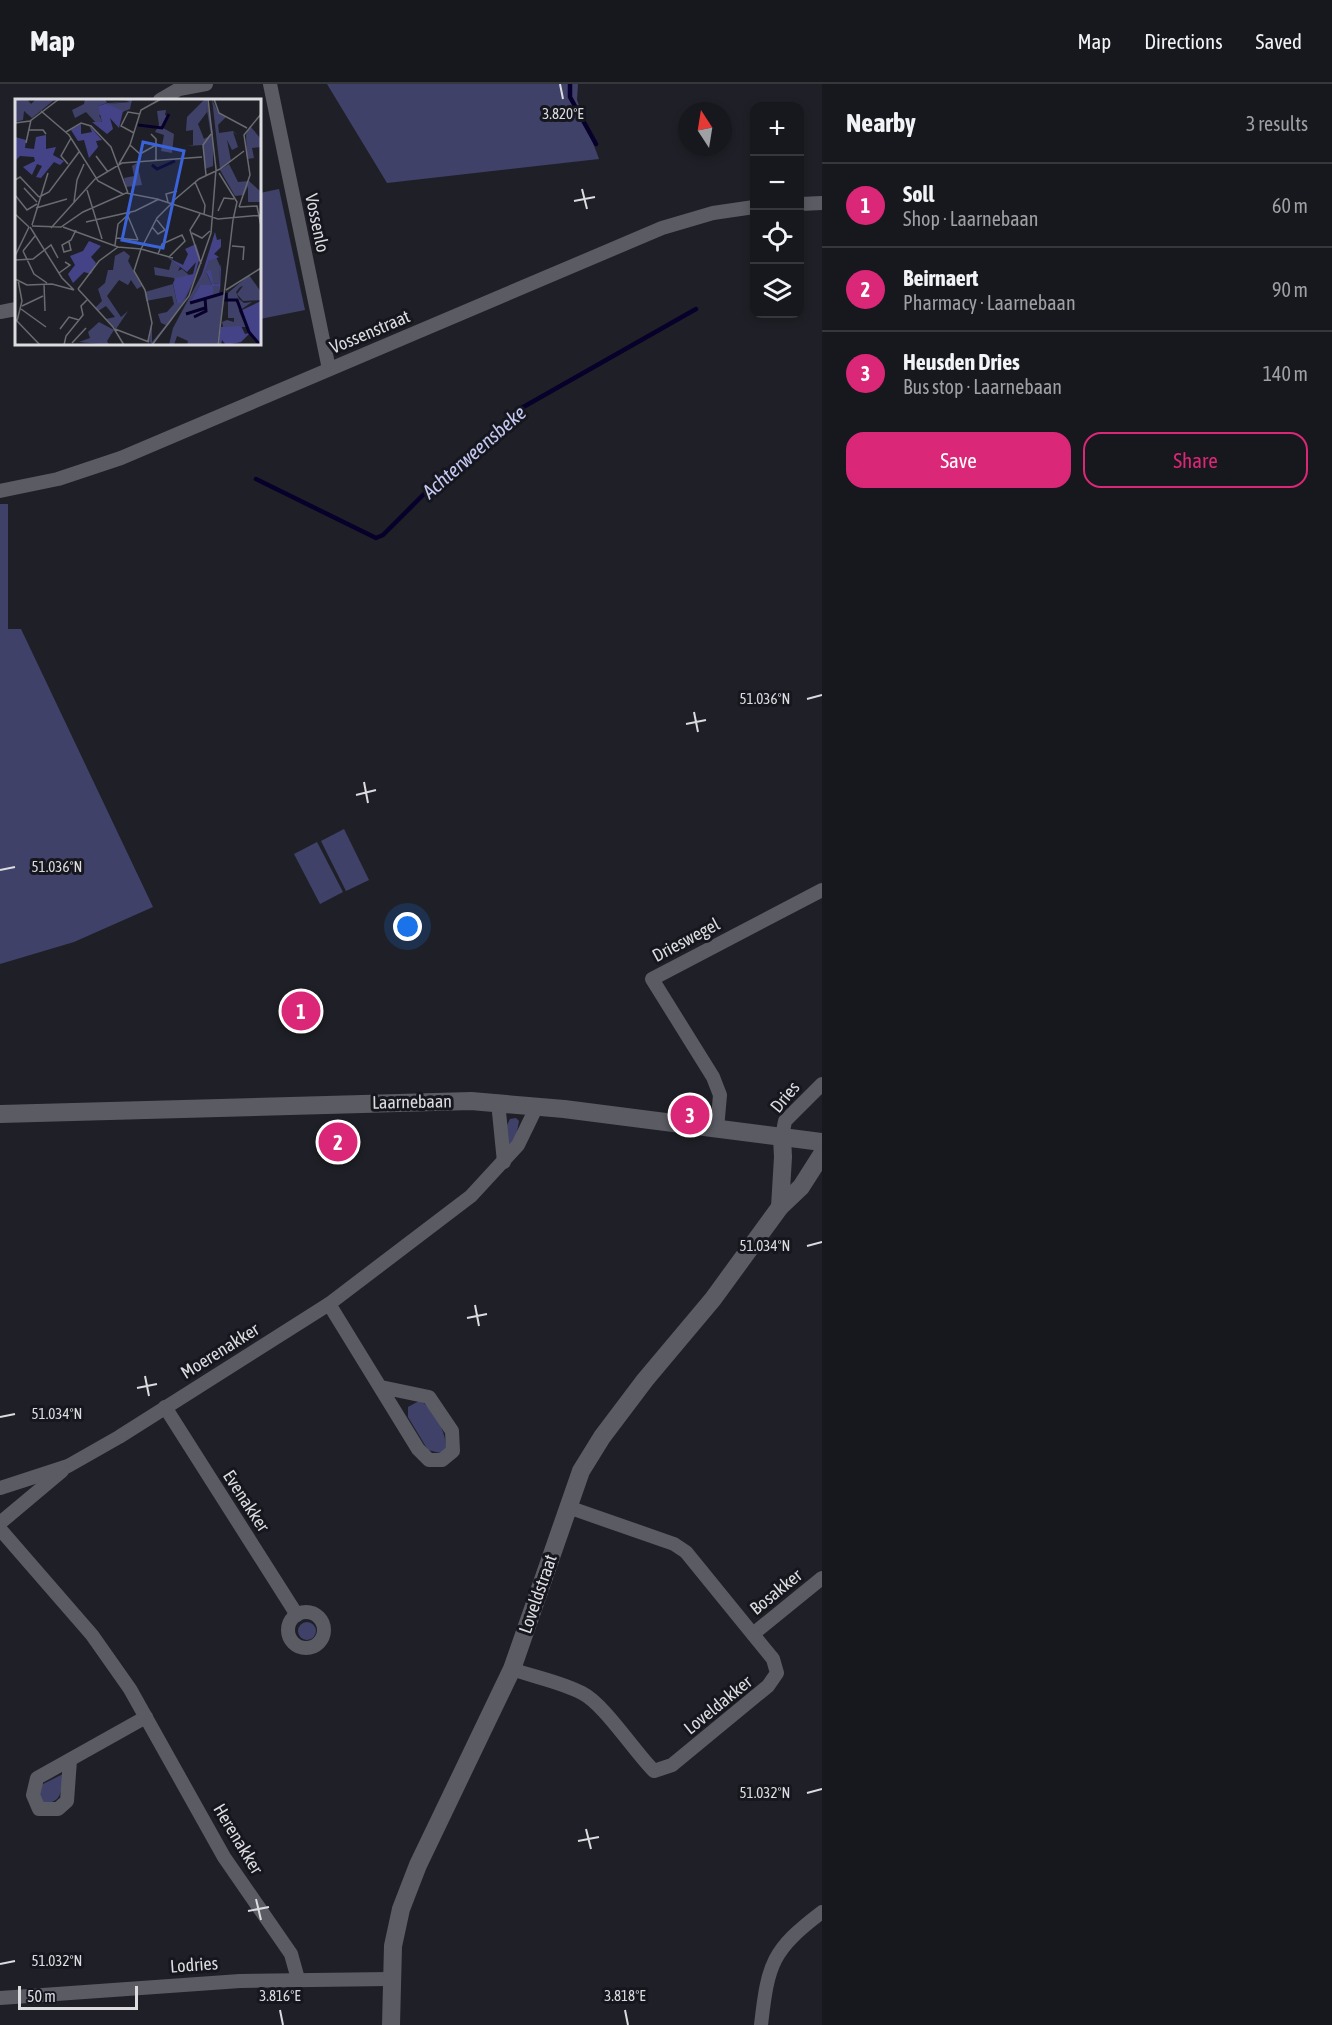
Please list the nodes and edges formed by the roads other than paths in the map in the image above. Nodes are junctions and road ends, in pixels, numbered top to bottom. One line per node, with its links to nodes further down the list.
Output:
1 (206, 84): 3 (street)
2 (270, 84): 9 (street, Vossenlo)
3 (161, 99)
4 (822, 203): 5 (street)
5 (804, 204)
6 (750, 208): 9 (street, Vossenstraat)
7 (15, 309): 8 (street)
8 (0, 312)
9 (329, 369): 10 (street, Vossenstraat)
10 (0, 491)
11 (822, 890): 16 (street, Drieswegel)
12 (822, 1084): 17 (street, Dries)
13 (498, 1102): 14 (street, Laarnebaan); 15 (street, Laarnebaan); 20 (street)
14 (537, 1106): 16 (street, Laarnebaan); 20 (street, Moerenakker)
15 (0, 1114)
16 (717, 1129): 17 (street, Laarnebaan)
17 (782, 1137): 18 (street, Laarnebaan); 21 (street)
18 (822, 1142)
19 (822, 1154): 21 (street, Loveldstraat)
20 (504, 1162): 22 (street, Moerenakker)
21 (780, 1207): 27 (street, Loveldstraat)
22 (329, 1305): 23 (street); 24 (street, Moerenakker)
23 (381, 1387): 23 (street)
24 (165, 1407): 25 (street, Moerenakker); 31 (street, Evenakker)
25 (68, 1466): 26 (street, Moerenakker); 28 (street)
26 (0, 1488)
27 (568, 1507): 32 (street, Loveldakker); 33 (street, Loveldstraat)
28 (0, 1523)
29 (0, 1529): 34 (street, Herenakker)
30 (822, 1578): 32 (street, Bosakker)
31 (297, 1615)
32 (753, 1634): 33 (street, Loveldakker)
33 (512, 1669): 38 (street, Loveldstraat)
34 (146, 1717): 35 (street); 37 (street, Herenakker)
35 (70, 1760)
36 (822, 1912): 41 (street)
37 (298, 1979): 38 (street, Lodries); 39 (street, Lodries)
38 (390, 1979): 40 (street, Loveldstraat)
39 (0, 1998)
40 (391, 2025)
41 (761, 2025)

